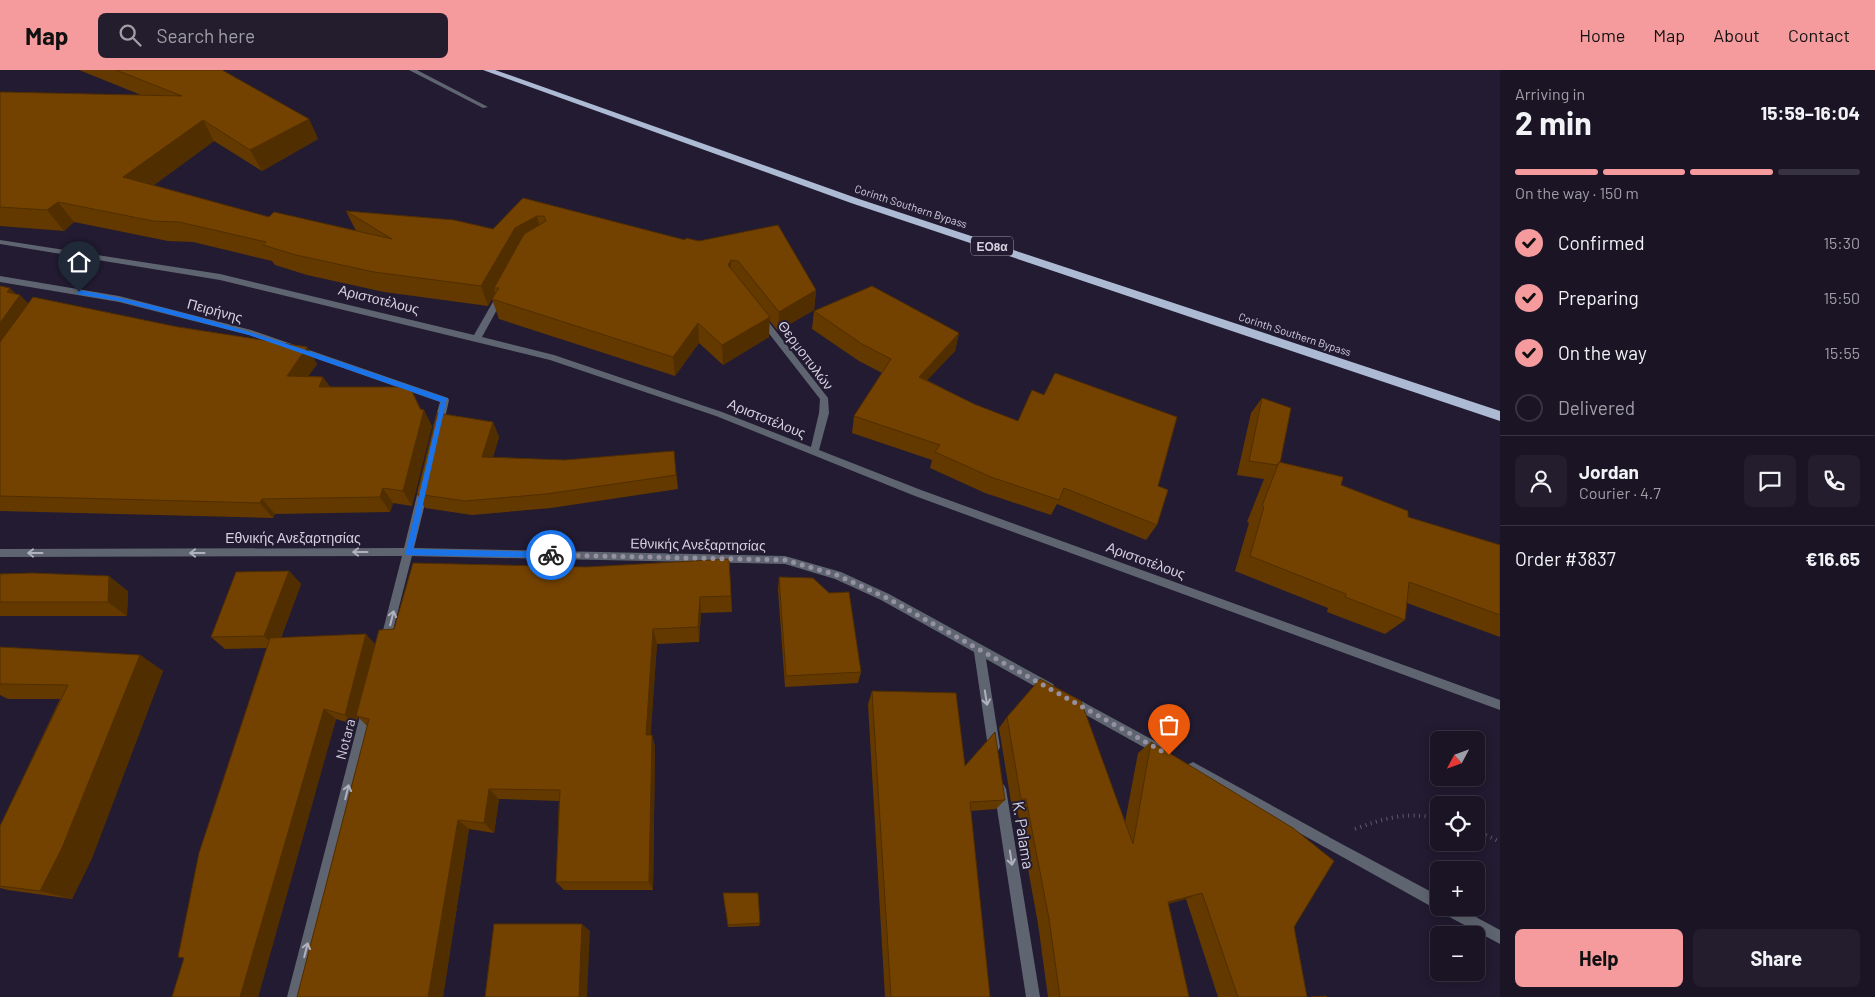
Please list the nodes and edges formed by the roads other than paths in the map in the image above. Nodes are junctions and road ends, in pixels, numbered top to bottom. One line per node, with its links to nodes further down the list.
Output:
1 (412, 70): 3 (street)
2 (487, 70): 11 (highway, Corinth Southern Bypass / ΕΟ8α)
3 (485, 107)
4 (0, 242): 10 (street, Αριστοτέλους)
5 (0, 279): 7 (street, Πειρήνης)
6 (506, 286): 10 (street)
7 (60, 289): 8 (street); 12 (street, Πειρήνης)
8 (54, 297)
9 (752, 307): 13 (street, Θερμοπυλών)
10 (477, 338): 13 (street, Αριστοτέλους)
11 (1500, 416)
12 (436, 438)
13 (814, 452): 20 (street, Αριστοτέλους)
14 (426, 476): 15 (street)
15 (408, 552): 16 (street, Εθνικής Ανεξαρτησίας, one-way to 16); 17 (street, Εθνικής Ανεξαρτησίας); 18 (street, one-way to 15)
16 (0, 553)
17 (979, 649): 21 (street, Εθνικής Ανεξαρτησίας); 22 (street, one-way to 22)
18 (381, 658)
19 (371, 697): 28 (street, Notara, one-way to 19)
20 (1500, 705)
21 (1169, 755)
22 (995, 756)
23 (1186, 764): 25 (street)
24 (998, 775): 29 (street, K. Palama, one-way to 29)
25 (1430, 898)
26 (1462, 916): 27 (street)
27 (1500, 936)
28 (294, 997)
29 (1033, 997)

